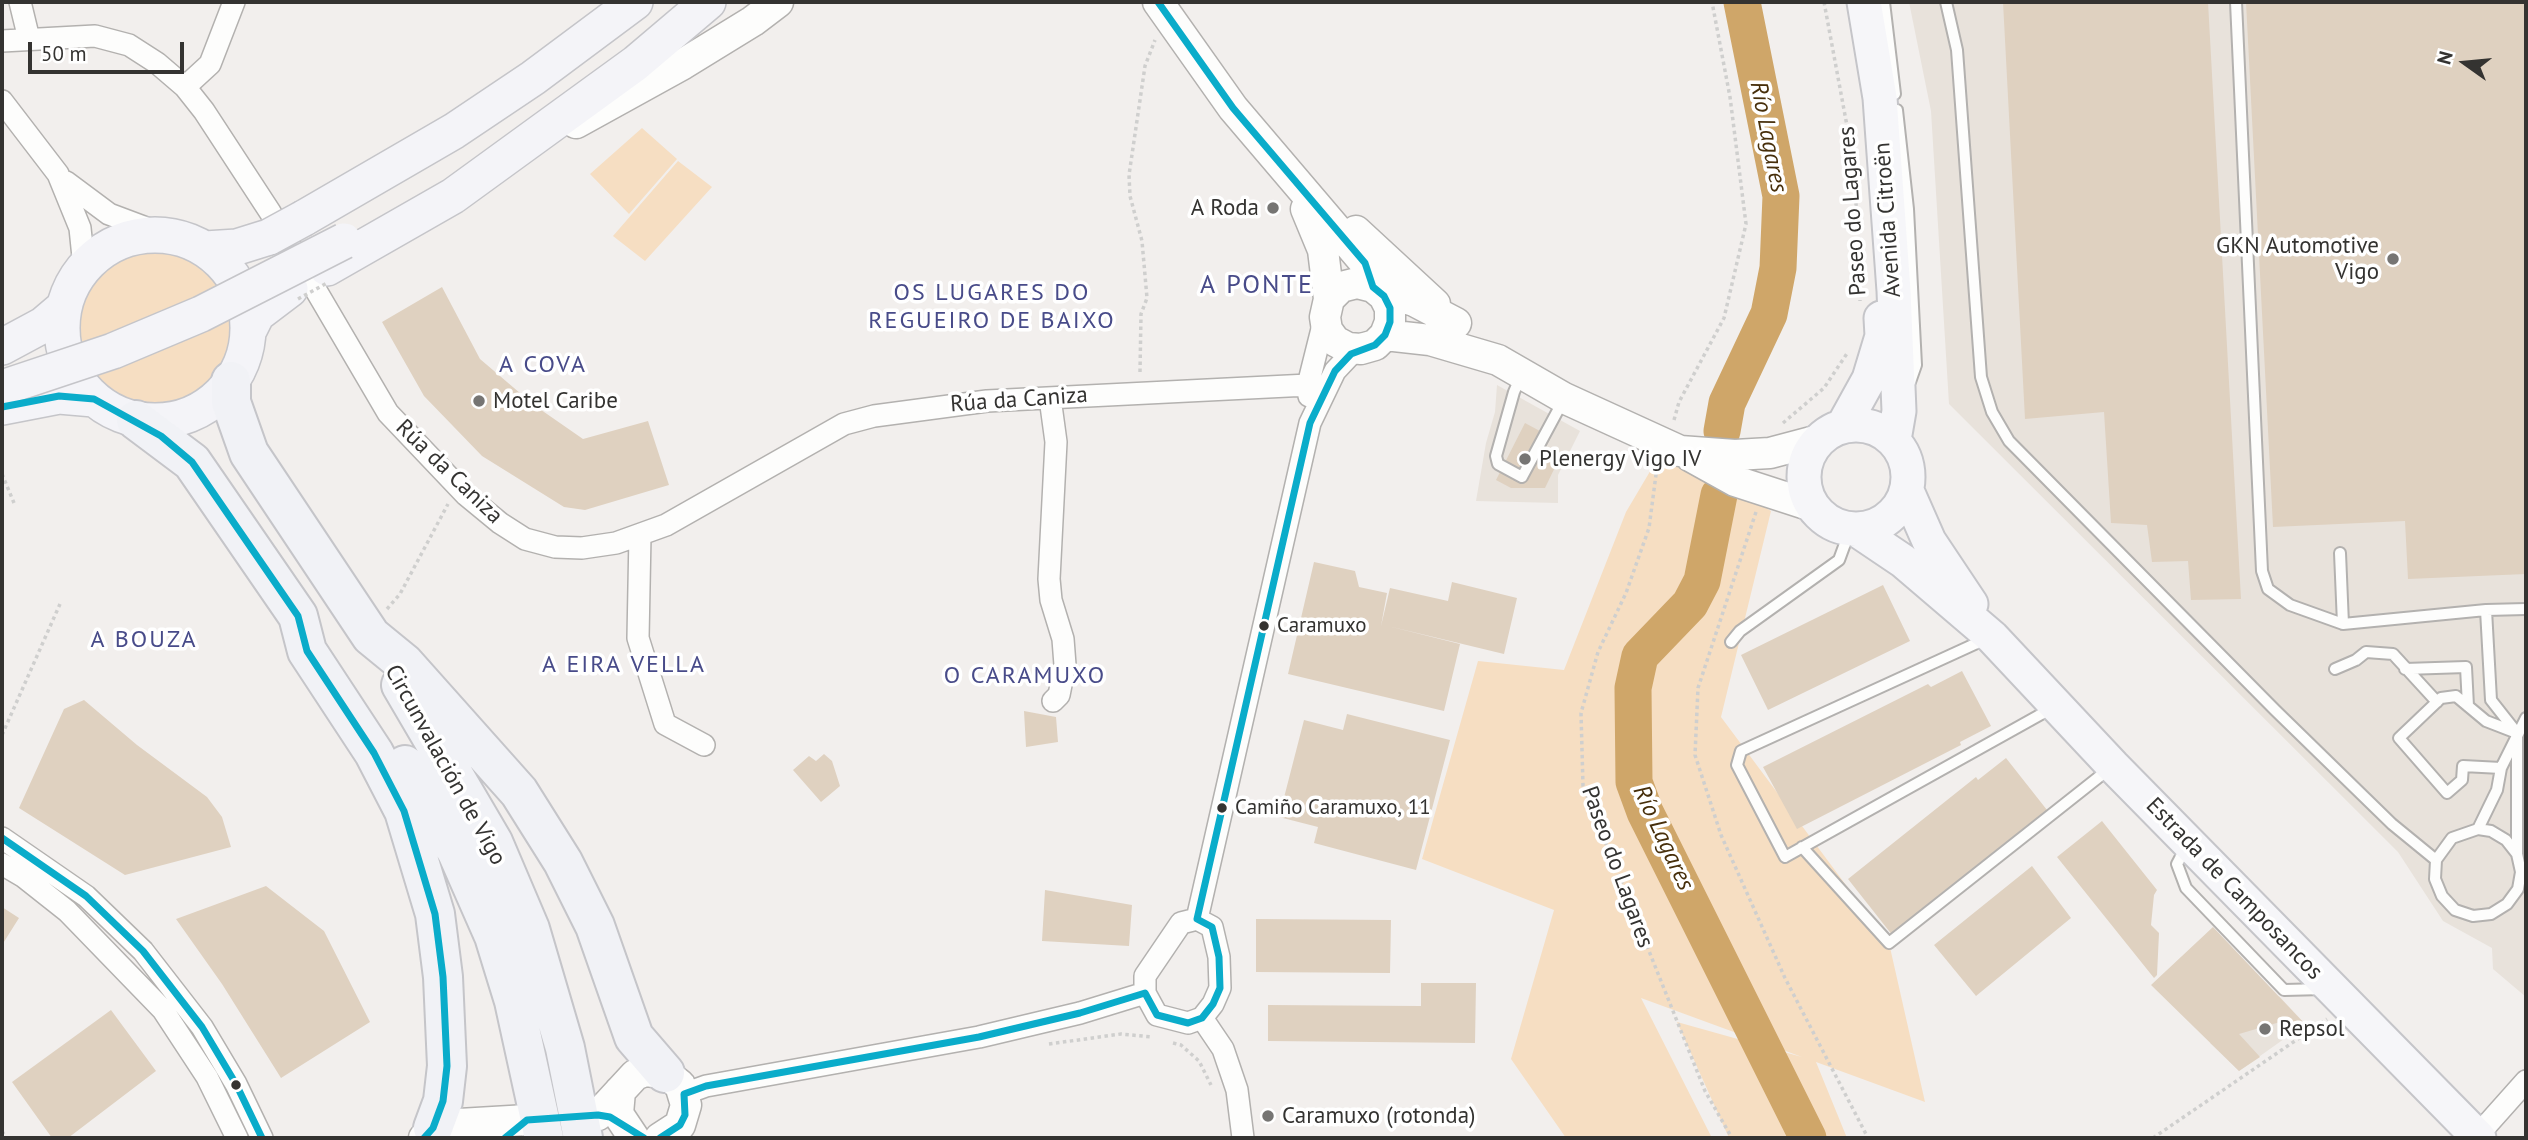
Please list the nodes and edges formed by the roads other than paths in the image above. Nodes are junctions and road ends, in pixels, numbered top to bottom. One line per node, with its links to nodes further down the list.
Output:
1 (20, 2): 15 (street)
2 (234, 2): 17 (street)
3 (607, 2): 19 (main road)
4 (635, 2): 19 (highway)
5 (661, 2): 34 (highway)
6 (683, 2): 37 (highway, bridge)
7 (708, 2): 22 (highway)
8 (778, 2): 22 (main road)
9 (1158, 2): 21 (main road)
10 (1843, 2): 45 (main road)
11 (1864, 2): 44 (main road, Avenida Citroën)
12 (1884, 2): 44 (lane)
13 (1946, 2): 75 (lane)
14 (2236, 2): 56 (lane)
15 (29, 39): 16 (street, Rúa da Caniza); 17 (street, Rúa da Caniza)
16 (2, 41)
17 (185, 87): 50 (street, Rúa da Caniza)
18 (2, 101): 20 (street)
19 (454, 131): 24 (highway, bridge)
20 (58, 174): 23 (street); 25 (street)
21 (1295, 183): 26 (main road); 28 (main road); 29 (main road)
22 (453, 196): 30 (highway)
23 (165, 235): 24 (highway); 25 (highway)
24 (205, 249): 30 (highway)
25 (84, 267): 27 (highway)
26 (1373, 287): 28 (main road); 29 (main road); 31 (main road)
27 (63, 308): 32 (highway); 40 (highway)
28 (1327, 308): 31 (main road); 36 (street)
29 (1456, 323): 33 (main road)
30 (248, 332): 35 (highway)
31 (1373, 342): 33 (main road); 43 (street)
32 (2, 347)
33 (1510, 367): 39 (main road); 39 (lane)
34 (2, 372)
35 (231, 382): 42 (highway); 55 (highway)
36 (1308, 385): 38 (street, Rúa da Caniza); 43 (street)
37 (2, 387)
38 (1050, 398): 50 (street, Rúa da Caniza); 61 (street)
39 (1564, 398): 46 (main road)
40 (94, 399): 41 (highway); 42 (highway)
41 (2, 407)
42 (136, 420): 54 (highway, Circunvalación de Vigo)
43 (1310, 423): 78 (street)
44 (1897, 425): 45 (main road); 47 (main road)
45 (1831, 433): 46 (main road); 48 (main road)
46 (1735, 468): 48 (main road)
47 (1907, 491): 49 (main road); 57 (main road, Estrada de Camposancos)
48 (1812, 506): 49 (main road)
49 (1853, 530): 57 (main road, Estrada de Camposancos); 58 (lane)
50 (640, 535): 67 (street)
51 (2340, 553): 56 (lane)
52 (2526, 609): 53 (lane)
53 (2486, 610): 56 (lane); 66 (lane)
54 (298, 616): 84 (highway); 89 (highway, Circunvalación de Vigo)
55 (378, 623): 82 (highway); 90 (highway, Circunvalación de Vigo)
56 (2343, 624)
57 (1992, 636): 63 (main road, Estrada de Camposancos); 73 (lane)
58 (1731, 642)
59 (2335, 669): 60 (lane)
60 (2405, 669): 62 (lane); 64 (lane)
61 (1053, 701)
62 (2437, 702): 64 (lane); 69 (lane)
63 (2057, 706): 68 (main road, Estrada de Camposancos); 73 (lane)
64 (2468, 706): 66 (lane)
65 (2526, 718): 66 (lane)
66 (2517, 733): 69 (lane); 70 (lane)
67 (704, 746)
68 (2113, 766): 73 (lane); 85 (main road, Estrada de Camposancos)
69 (2501, 768): 71 (lane)
70 (2523, 774): 74 (lane)
71 (2477, 829): 74 (lane); 75 (lane)
72 (2, 838): 87 (street)
73 (1802, 847)
74 (2517, 854): 77 (lane)
75 (2436, 860): 77 (lane)
76 (2, 864): 86 (street)
77 (2522, 890)
78 (1197, 919): 79 (street); 80 (street)
79 (1145, 993): 80 (street); 82 (street)
80 (1202, 1018): 91 (street)
81 (2526, 1081): 85 (street)
82 (675, 1083): 83 (main road); 83 (main road)
83 (647, 1134)
84 (426, 1135): 88 (main road)
85 (2478, 1137)
86 (237, 1138)
87 (262, 1138)
88 (505, 1138)
89 (544, 1138)
90 (583, 1138)
91 (1243, 1138)

